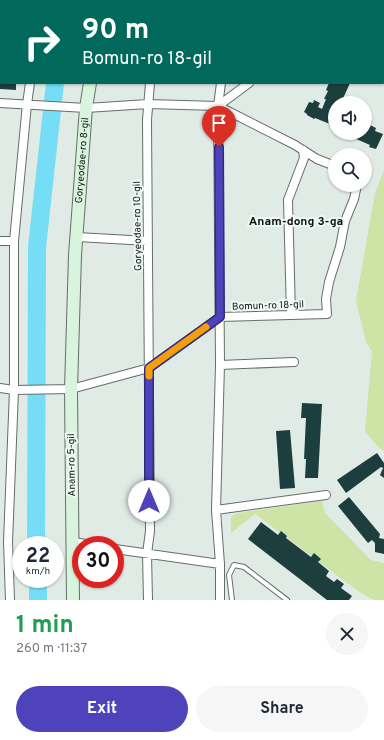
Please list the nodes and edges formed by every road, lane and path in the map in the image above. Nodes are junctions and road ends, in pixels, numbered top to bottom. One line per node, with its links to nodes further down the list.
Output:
1 (30, 84): 7 (street)
2 (90, 84): 10 (main road, Goryeodae-ro 8-gil)
3 (150, 84): 8 (street, Goryeodae-ro 10-gil)
4 (221, 84): 9 (street)
5 (248, 84): 9 (street)
6 (0, 103): 7 (street)
7 (27, 104): 10 (street); 16 (street)
8 (148, 104): 9 (street); 10 (street); 17 (street, Goryeodae-ro 10-gil)
9 (218, 106): 11 (street); 19 (street)
10 (86, 108): 14 (main road, Goryeodae-ro 8-gil)
11 (303, 150): 12 (street); 18 (street)
12 (328, 163)
13 (356, 192): 18 (street, Bomun-ro 18-gil)
14 (77, 237): 17 (street); 24 (main road, Goryeodae-ro 8-gil)
15 (0, 241): 16 (street)
16 (14, 241): 25 (street)
17 (148, 241): 22 (street, Goryeodae-ro 10-gil)
18 (291, 315): 19 (street, Bomun-ro 18-gil)
19 (220, 317): 21 (street); 22 (street, Bomun-ro 18-gil)
20 (294, 362): 21 (street)
21 (220, 365): 27 (street)
22 (149, 368): 24 (street, Bomun-ro 18-gil); 31 (street, Goryeodae-ro 10-gil)
23 (0, 388): 25 (street)
24 (71, 389): 25 (street, Bomun-ro 18-gil); 28 (main road, Anam-ro 5-gil)
25 (14, 390): 29 (street)
26 (326, 495): 27 (street)
27 (216, 510): 32 (street)
28 (73, 536)
29 (4, 541): 34 (street)
30 (124, 550): 31 (street)
31 (148, 554): 32 (street); 36 (street, Goryeodae-ro 10-gil)
32 (220, 564): 37 (street)
33 (73, 588): 35 (main road, Anam-ro 5-gil)
34 (10, 600)
35 (73, 600)
36 (148, 600)
37 (220, 600)
38 (232, 600): 39 (lane)
39 (287, 600)

